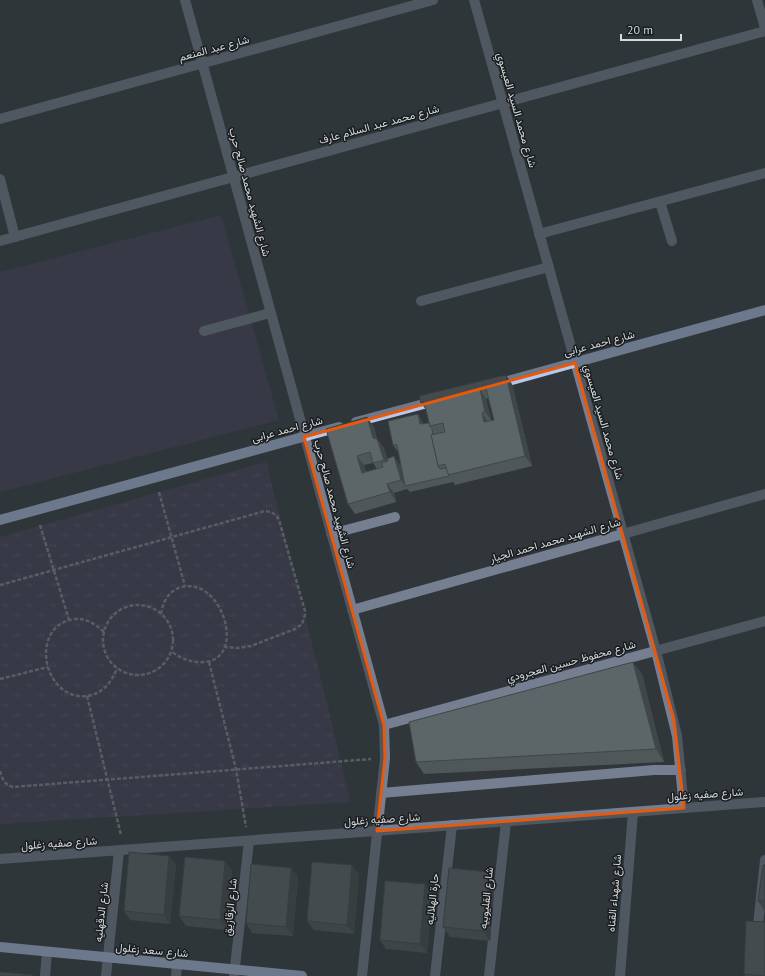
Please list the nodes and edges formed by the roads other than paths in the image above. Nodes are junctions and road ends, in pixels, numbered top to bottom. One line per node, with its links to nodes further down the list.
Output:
1 (185, 0): 6 (street, شارع الشهيد محمد صالح حرب)
2 (433, 0): 6 (street, شارع عبد المنعم)
3 (474, 0): 7 (street, شارع محمد السيد العيسوي)
4 (757, 0): 5 (street)
5 (765, 30): 7 (street, شارع محمد عبد السلام عارف)
6 (202, 64): 8 (street, شارع عبد المنعم); 10 (street, شارع الشهيد محمد صالح حرب)
7 (502, 102): 10 (street, شارع محمد عبد السلام عارف); 13 (street, شارع محمد السيد العيسوي)
8 (0, 119)
9 (765, 173): 12 (street)
10 (233, 177): 14 (street, شارع محمد عبد السلام عارف); 20 (street, شارع الشهيد محمد صالح حرب)
11 (0, 179): 14 (street)
12 (660, 202): 13 (street); 16 (street)
13 (539, 234): 17 (street, شارع محمد السيد العيسوي)
14 (15, 237): 15 (street, شارع محمد عبد السلام عارف)
15 (0, 241)
16 (672, 241)
17 (549, 267): 18 (street); 22 (street, شارع محمد السيد العيسوي)
18 (421, 301)
19 (765, 310): 22 (main road, شارع احمد عرابى)
20 (270, 313): 21 (street); 25 (street, شارع الشهيد محمد صالح حرب)
21 (204, 331)
22 (575, 362): 23 (main road, شارع احمد عرابى); 30 (street, شارع محمد السيد العيسوي)
23 (485, 387)
24 (447, 398): 25 (main road, شارع احمد عرابى)
25 (304, 437): 28 (main road, شارع احمد عرابى); 29 (street, شارع الشهيد محمد صالح حرب)
26 (765, 494): 30 (street, شارع الشهيد محمد احمد الجيار)
27 (395, 517): 29 (street)
28 (0, 520)
29 (331, 534): 31 (street, شارع الشهيد محمد صالح حرب)
30 (623, 534): 31 (street, شارع الشهيد محمد احمد الجيار); 33 (street, شارع محمد السيد العيسوي)
31 (352, 610): 34 (street, شارع الشهيد محمد صالح حرب)
32 (765, 621): 33 (street, شارع محفوظ حسين العجرودي)
33 (656, 651): 34 (street, شارع محفوظ حسين العجرودي); 35 (street, شارع محمد السيد العيسوي)
34 (384, 725): 36 (street, شارع الشهيد محمد صالح حرب)
35 (681, 770): 36 (street); 38 (street, شارع محمد السيد العيسوي)
36 (382, 793): 42 (street, شارع الشهيد محمد صالح حرب)
37 (765, 802): 38 (street, شارع صفيه زغلول)
38 (684, 808): 39 (street, شارع صفيه زغلول)
39 (633, 812): 40 (street, شارع صفيه زغلول); 61 (street, شارع شهداء القناه)
40 (506, 822): 41 (street, شارع صفيه زغلول); 60 (street, شارع القليوبيه)
41 (452, 825): 42 (street, شارع صفيه زغلول); 59 (street, حارة الهلاليه)
42 (377, 831): 43 (street, شارع صفيه زغلول); 58 (street, شارع الشهيد محمد صالح حرب)
43 (249, 841): 44 (street, شارع صفيه زغلول); 53 (street, شارع الزقازيق)
44 (122, 850): 45 (street, شارع صفيه زغلول); 51 (street, شارع الدقهليه)
45 (0, 859)
46 (765, 860): 47 (street)
47 (764, 874): 48 (street)
48 (756, 945)
49 (0, 947): 50 (main road, شارع سعد زغلول)
50 (47, 952): 51 (main road, شارع سعد زغلول); 54 (street)
51 (108, 958): 52 (main road, شارع سعد زغلول); 55 (street, شارع الدقهليه)
52 (177, 964): 53 (main road, شارع سعد زغلول); 56 (street)
53 (235, 973): 57 (main road, شارع سعد زغلول)
54 (45, 976)
55 (106, 976)
56 (176, 976)
57 (301, 976)
58 (362, 976)
59 (435, 976)
60 (489, 976)
61 (620, 976)

